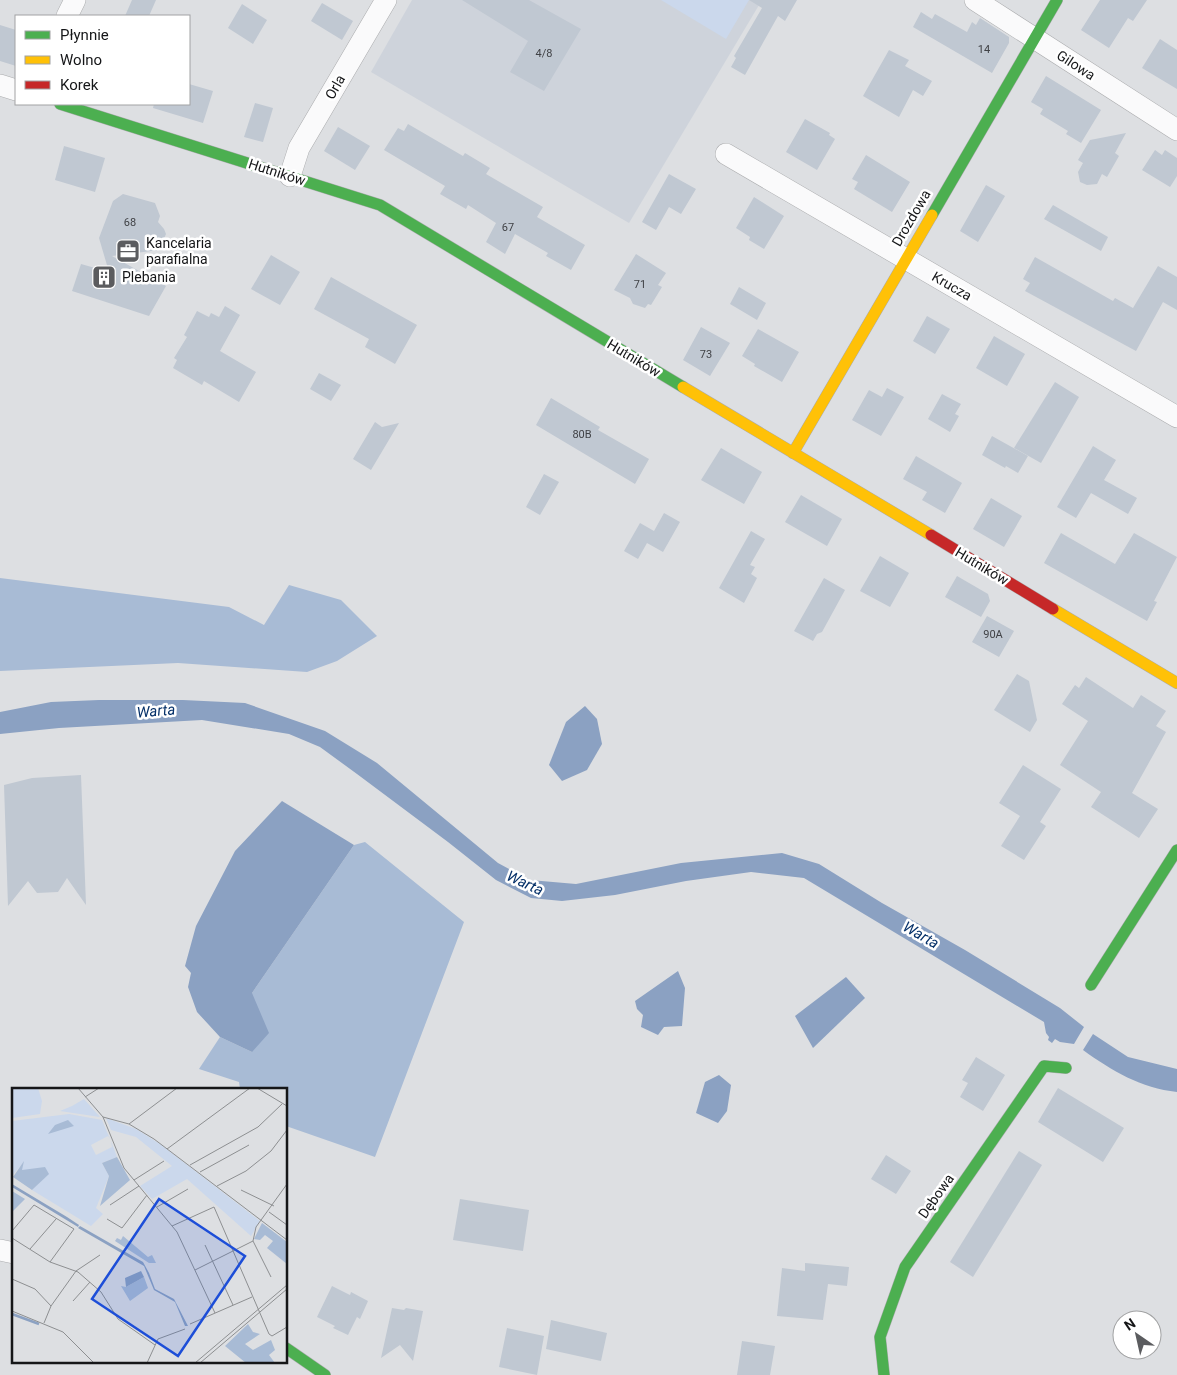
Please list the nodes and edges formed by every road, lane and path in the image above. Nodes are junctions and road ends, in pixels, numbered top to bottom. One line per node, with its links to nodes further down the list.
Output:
1 (75, 0): 5 (street)
2 (386, 0): 12 (street, Orla)
3 (975, 0): 6 (street, Gilowa)
4 (1057, 0): 6 (street, Drozdowa)
5 (68, 15)
6 (1035, 39): 10 (street, Gilowa); 13 (street, Drozdowa)
7 (0, 85): 8 (street)
8 (15, 90)
9 (63, 105): 12 (street, Hutników)
10 (1177, 130)
11 (726, 154): 13 (street, Krucza)
12 (290, 176): 15 (street, Hutników)
13 (905, 258): 14 (street, Krucza); 15 (street, Drozdowa)
14 (1177, 417)
15 (793, 453): 16 (street, Hutników)
16 (1177, 683)
17 (1177, 850): 18 (street)
18 (1091, 984)
19 (1066, 1068): 22 (street, Dębowa)
20 (288, 1349): 21 (street)
21 (325, 1375)
22 (884, 1375)

